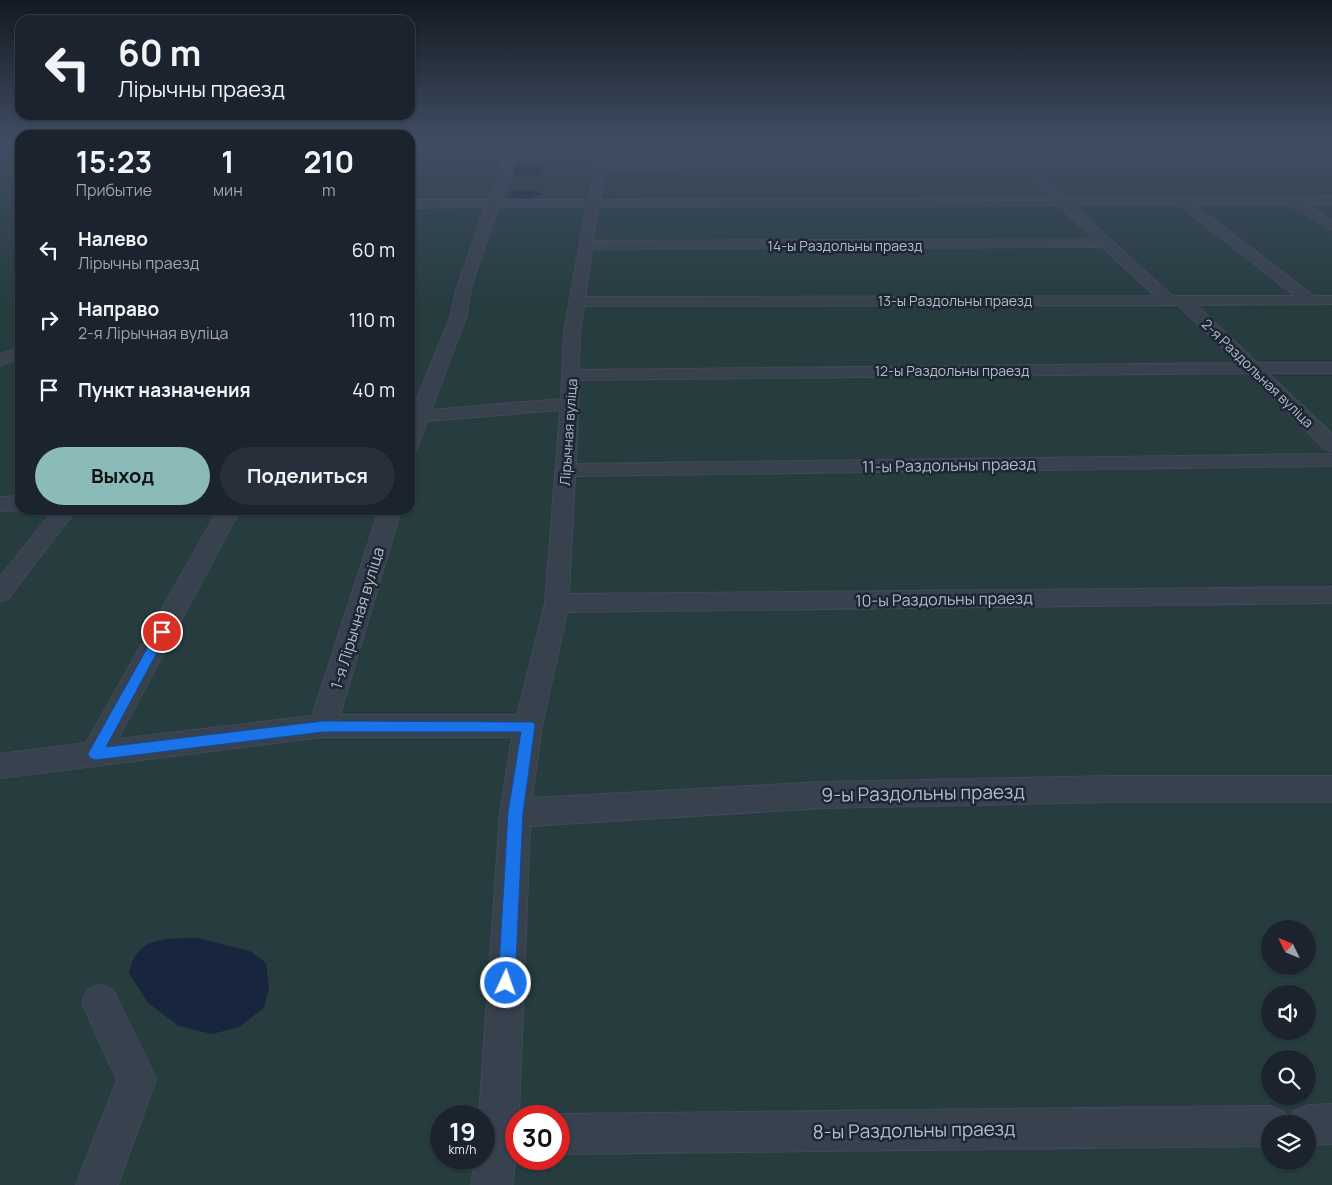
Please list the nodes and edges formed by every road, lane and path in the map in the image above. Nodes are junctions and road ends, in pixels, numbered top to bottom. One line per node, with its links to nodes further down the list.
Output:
1 (497, 194): 9 (street)
2 (597, 194): 8 (street, Лірычная вуліца)
3 (1055, 194): 4 (street)
4 (1061, 200): 5 (street); 8 (street); 12 (street)
5 (1181, 200): 6 (street); 15 (street)
6 (1289, 200): 7 (street); 11 (street)
7 (1332, 200)
8 (593, 202): 9 (street); 13 (street, Лірычная вуліца)
9 (493, 203): 10 (street); 25 (street)
10 (415, 204)
11 (1332, 226)
12 (1105, 243): 13 (street, 14-ы Раздольны праезд); 14 (street)
13 (585, 245): 17 (street, Лірычная вуліца)
14 (1167, 299): 17 (street, 13-ы Раздольны праезд); 18 (street, 13-ы Раздольны праезд)
15 (1310, 300): 16 (street, 13-ы Раздольны праезд); 18 (street, 13-ы Раздольны праезд)
16 (1332, 300)
17 (577, 302): 23 (street, Лірычная вуліца)
18 (1184, 302): 21 (street, 2-я Раздольная вуліца)
19 (15, 355): 20 (street)
20 (0, 360)
21 (1253, 368): 22 (street, 12-ы Раздольны праезд); 23 (street, 12-ы Раздольны праезд); 26 (street, 2-я Раздольная вуліца)
22 (1332, 368)
23 (572, 375): 24 (street, Лірычная вуліца)
24 (570, 404): 25 (street); 28 (street, Лірычная вуліца)
25 (415, 417)
26 (1332, 445)
27 (1332, 460): 28 (street, 11-ы Раздольны праезд)
28 (566, 470): 36 (street, Лірычная вуліца)
29 (15, 503): 30 (street)
30 (0, 504)
31 (61, 515): 34 (street)
32 (226, 515): 39 (street)
33 (388, 515): 37 (street, 1-я Лірычная вуліца)
34 (0, 594)
35 (1332, 595): 36 (street, 10-ы Раздольны праезд)
36 (557, 603): 38 (street, Лірычная вуліца)
37 (323, 726): 38 (street); 39 (street)
38 (528, 726): 42 (street, Лірычная вуліца)
39 (95, 754): 40 (street)
40 (0, 766)
41 (1332, 790): 42 (street, 9-ы Раздольны праезд)
42 (516, 813): 44 (street, Лірычная вуліца)
43 (100, 1003): 50 (street)
44 (508, 1105)
45 (1332, 1124): 46 (street)
46 (1316, 1125)
47 (1261, 1126): 48 (street, 8-ы Раздольны праезд)
48 (570, 1134)
49 (505, 1142): 51 (street, Лірычная вуліца)
50 (97, 1185)
51 (492, 1185)

